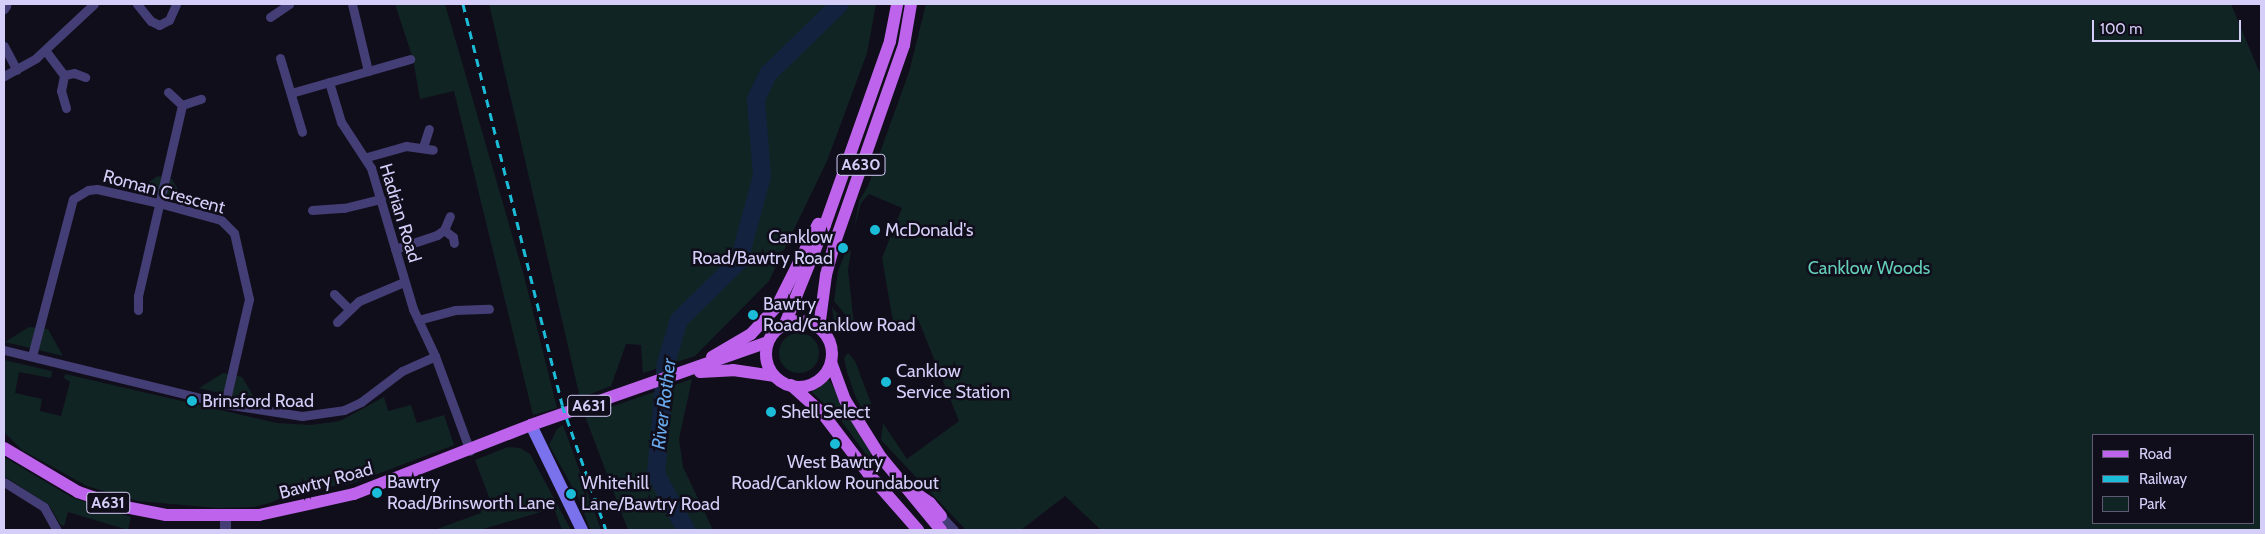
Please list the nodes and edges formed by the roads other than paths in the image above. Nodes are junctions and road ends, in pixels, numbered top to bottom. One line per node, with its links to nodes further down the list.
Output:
1 (94, 4): 11 (street)
2 (137, 4): 3 (street)
3 (176, 4)
4 (289, 4): 8 (street)
5 (352, 4): 15 (street)
6 (897, 4): 30 (main road, A630)
7 (912, 4): 46 (main road, A630)
8 (275, 7): 9 (street)
9 (270, 17)
10 (4, 46): 14 (street)
11 (45, 50): 14 (street); 16 (street)
12 (280, 58): 21 (street)
13 (410, 59): 15 (street)
14 (17, 70): 17 (street)
15 (368, 71): 19 (street)
16 (64, 74): 18 (street); 24 (street)
17 (4, 76)
18 (85, 77)
19 (329, 82): 21 (street); 29 (street, Hadrian Road)
20 (168, 92): 23 (street)
21 (291, 93): 26 (street)
22 (201, 99): 23 (street)
23 (182, 105): 32 (street)
24 (66, 108)
25 (429, 129): 27 (street)
26 (302, 132)
27 (423, 147): 28 (street); 29 (street)
28 (433, 150)
29 (366, 157): 31 (street, Hadrian Road)
30 (848, 161): 45 (main road, A630); 52 (main road, A630)
31 (380, 199): 33 (street); 37 (street, Hadrian Road)
32 (159, 203): 42 (street); 49 (street, Roman Crescent); 55 (street, Roman Crescent)
33 (312, 210)
34 (450, 216): 35 (street)
35 (444, 230): 36 (street); 37 (street)
36 (454, 243)
37 (395, 249): 38 (street, Hadrian Road)
38 (404, 282): 40 (street); 43 (street, Hadrian Road)
39 (334, 294): 40 (street)
40 (348, 308): 44 (street)
41 (489, 309): 43 (street)
42 (138, 310)
43 (418, 320): 50 (street, Hadrian Road)
44 (337, 322)
45 (785, 324): 46 (main road); 47 (main road, A630)
46 (820, 328): 51 (main road)
47 (768, 342): 52 (main road, Bawtry Road); 53 (main road)
48 (4, 350): 49 (street)
49 (32, 356): 55 (street)
50 (435, 356): 55 (street); 58 (street, Hadrian Road)
51 (831, 362): 54 (main road); 60 (main road)
52 (680, 375): 53 (main road, Bawtry Road / A631); 56 (main road, Bawtry Road / A631)
53 (774, 376): 54 (main road)
54 (791, 386): 66 (main road)
55 (225, 404)
56 (531, 425): 58 (main road, Bawtry Road / A631); 65 (main road)
57 (4, 448): 62 (main road, Bawtry Road / A631)
58 (470, 451): 62 (main road, Bawtry Road / A631)
59 (4, 482): 63 (street)
60 (898, 482): 61 (main road); 67 (main road)
61 (942, 516): 68 (street)
62 (225, 517): 64 (street)
63 (56, 526)
64 (225, 530)
65 (582, 530)
66 (918, 530)
67 (941, 530)
68 (954, 530)

